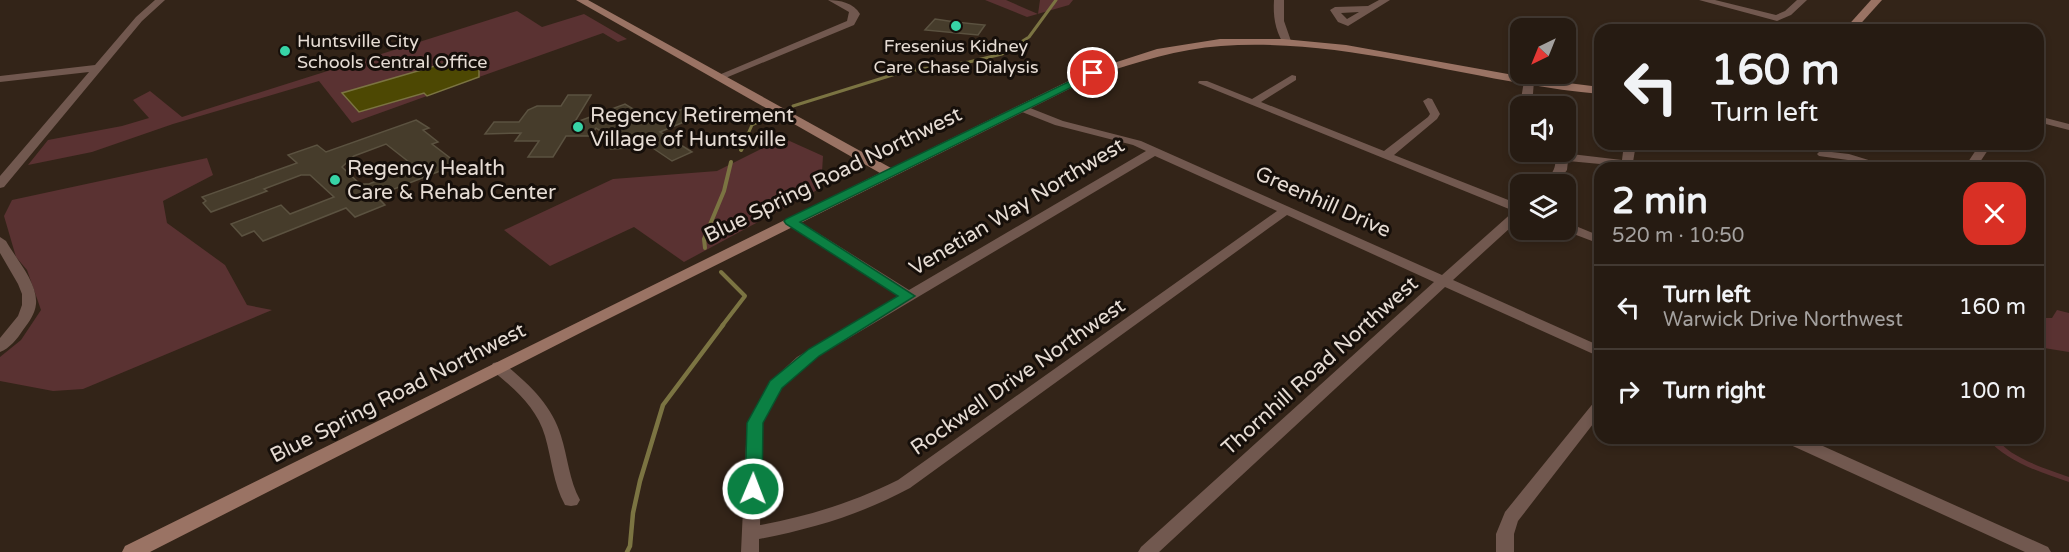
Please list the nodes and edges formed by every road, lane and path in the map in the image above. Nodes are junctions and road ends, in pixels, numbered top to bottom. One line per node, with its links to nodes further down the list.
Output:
1 (160, 0): 12 (street)
2 (581, 0): 13 (street)
3 (833, 0): 13 (street)
4 (1279, 0): 11 (street)
5 (1385, 0): 9 (street)
6 (1704, 0): 7 (street)
7 (1802, 0)
8 (1876, 0): 10 (street)
9 (1368, 9)
10 (1854, 24)
11 (1286, 41): 14 (street, Blue Spring Road Northwest); 22 (street, Blue Spring Road Northwest)
12 (97, 68): 16 (street); 32 (street)
13 (719, 77): 31 (street)
14 (1510, 77)
15 (1292, 78): 21 (street)
16 (0, 79)
17 (1203, 83): 21 (street)
18 (1550, 84): 19 (street, Blue Spring Road Northwest)
19 (1594, 90)
20 (1428, 101): 27 (street)
21 (1253, 102): 27 (street)
22 (1021, 108): 25 (street, Greenhill Drive); 31 (street, Blue Spring Road Northwest)
23 (2044, 121): 24 (street)
24 (2069, 127)
25 (1155, 151): 34 (street, Greenhill Drive); 41 (street, Venetian Way Northwest)
26 (1823, 154): 30 (street)
27 (1386, 155): 33 (street)
28 (1576, 157): 29 (street)
29 (1608, 162)
30 (1865, 162)
31 (889, 172): 36 (street, Blue Spring Road Northwest)
32 (0, 184)
33 (1510, 206)
34 (1286, 210): 40 (street, Greenhill Drive); 48 (street, Rockwell Drive Northwest)
35 (1510, 220): 40 (street, Thornhill Road Northwest)
36 (790, 221): 41 (street); 44 (street, Blue Spring Road Northwest)
37 (1576, 230): 38 (street)
38 (1594, 238)
39 (0, 241): 42 (street)
40 (1444, 281): 43 (street, Greenhill Drive); 51 (street, Thornhill Road Northwest)
41 (908, 296): 48 (street, Venetian Way Northwest)
42 (0, 347)
43 (1594, 349)
44 (498, 367): 47 (street); 49 (street, Blue Spring Road Northwest)
45 (1594, 413): 52 (street)
46 (1803, 444): 53 (street)
47 (571, 500)
48 (752, 532): 50 (street, Venetian Way Northwest)
49 (132, 552)
50 (750, 552)
51 (1147, 552)
52 (1506, 552)
53 (2042, 552)

